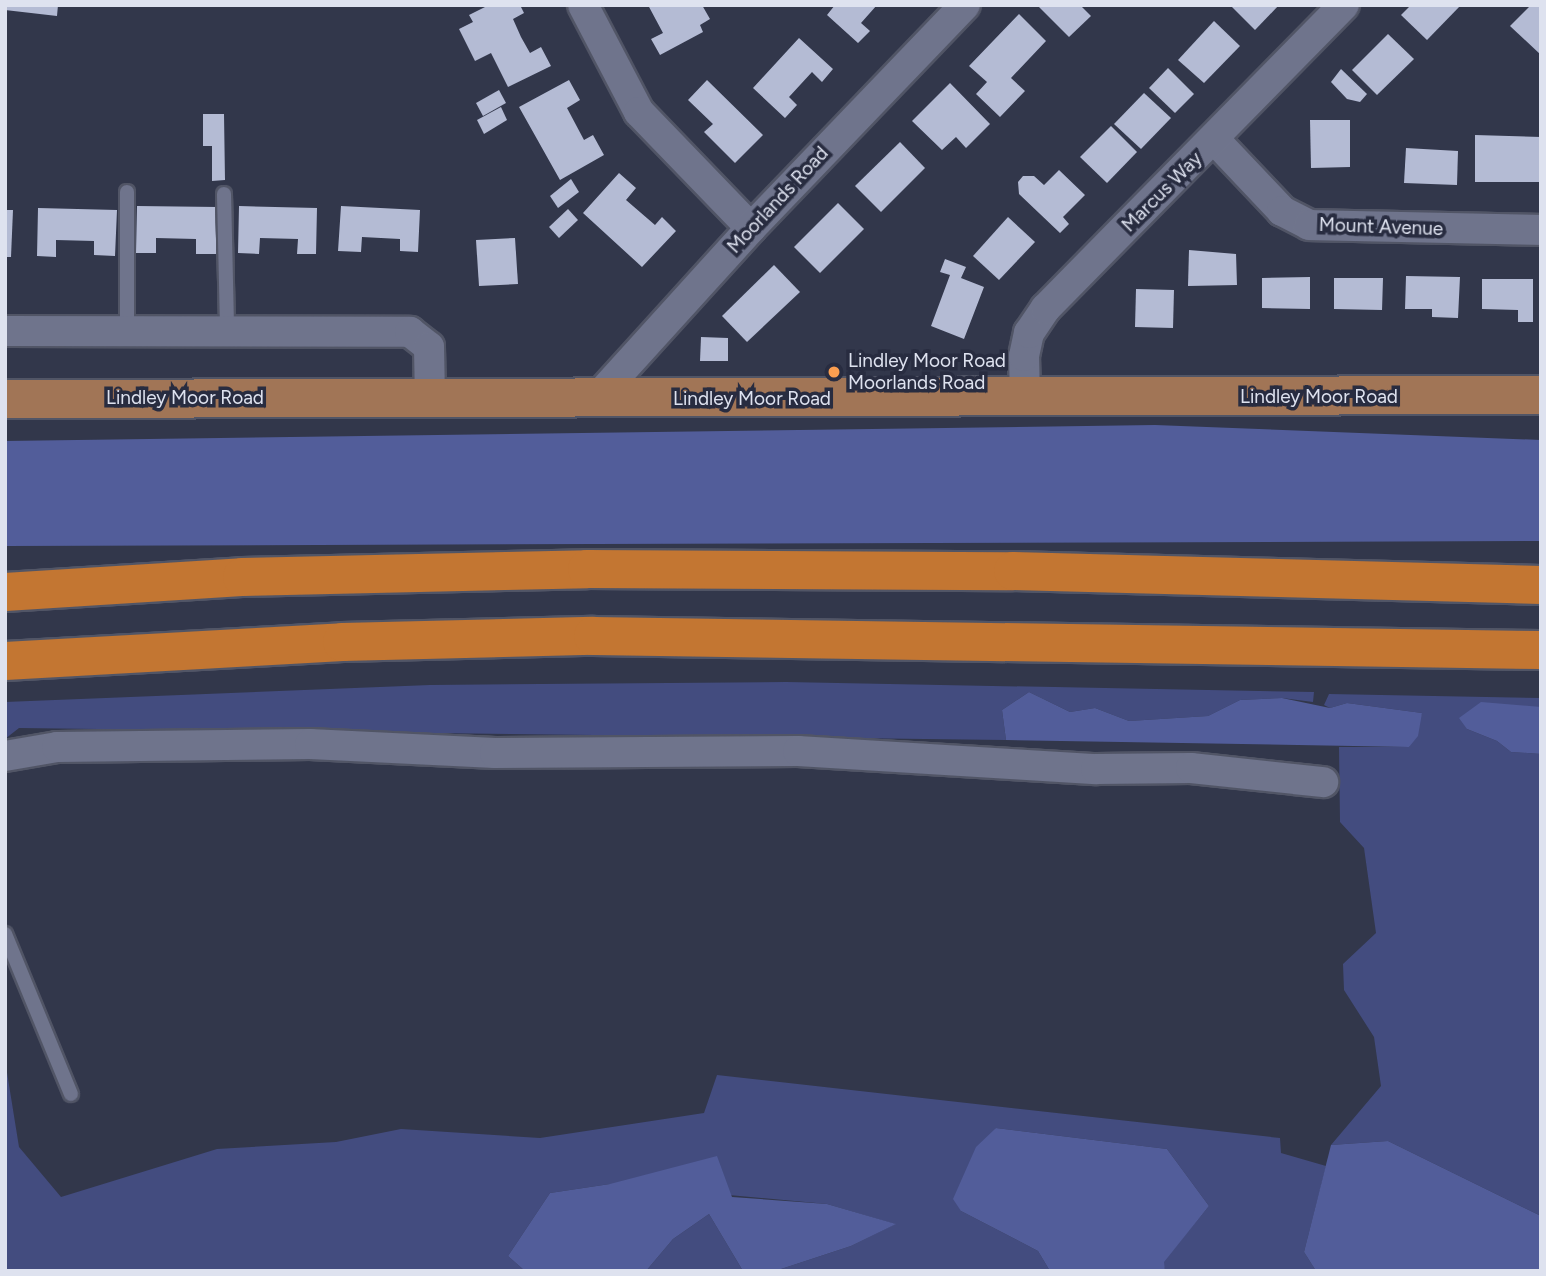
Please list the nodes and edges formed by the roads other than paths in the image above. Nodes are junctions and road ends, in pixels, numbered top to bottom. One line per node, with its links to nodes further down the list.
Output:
1 (583, 5): 7 (street)
2 (965, 5): 7 (street, Moorlands Road)
3 (1344, 5): 4 (street, Marcus Way)
4 (1214, 139): 8 (street, Mount Avenue); 16 (street, Marcus Way)
5 (127, 192): 10 (lane)
6 (224, 194): 11 (lane)
7 (751, 228): 15 (street, Moorlands Road)
8 (1541, 230)
9 (5, 331): 10 (street)
10 (127, 331): 11 (street)
11 (227, 331): 13 (street)
12 (1541, 395): 16 (main road, Lindley Moor Road)
13 (430, 398): 14 (main road, Lindley Moor Road); 15 (main road, Lindley Moor Road)
14 (5, 399)
15 (596, 399): 16 (main road, Lindley Moor Road)
16 (1024, 399)
17 (1541, 585): 18 (highway)
18 (5, 592)
19 (1541, 650): 20 (highway)
20 (5, 661)
21 (5, 756): 22 (street)
22 (1323, 782)
23 (5, 934): 24 (lane)
24 (71, 1094)

